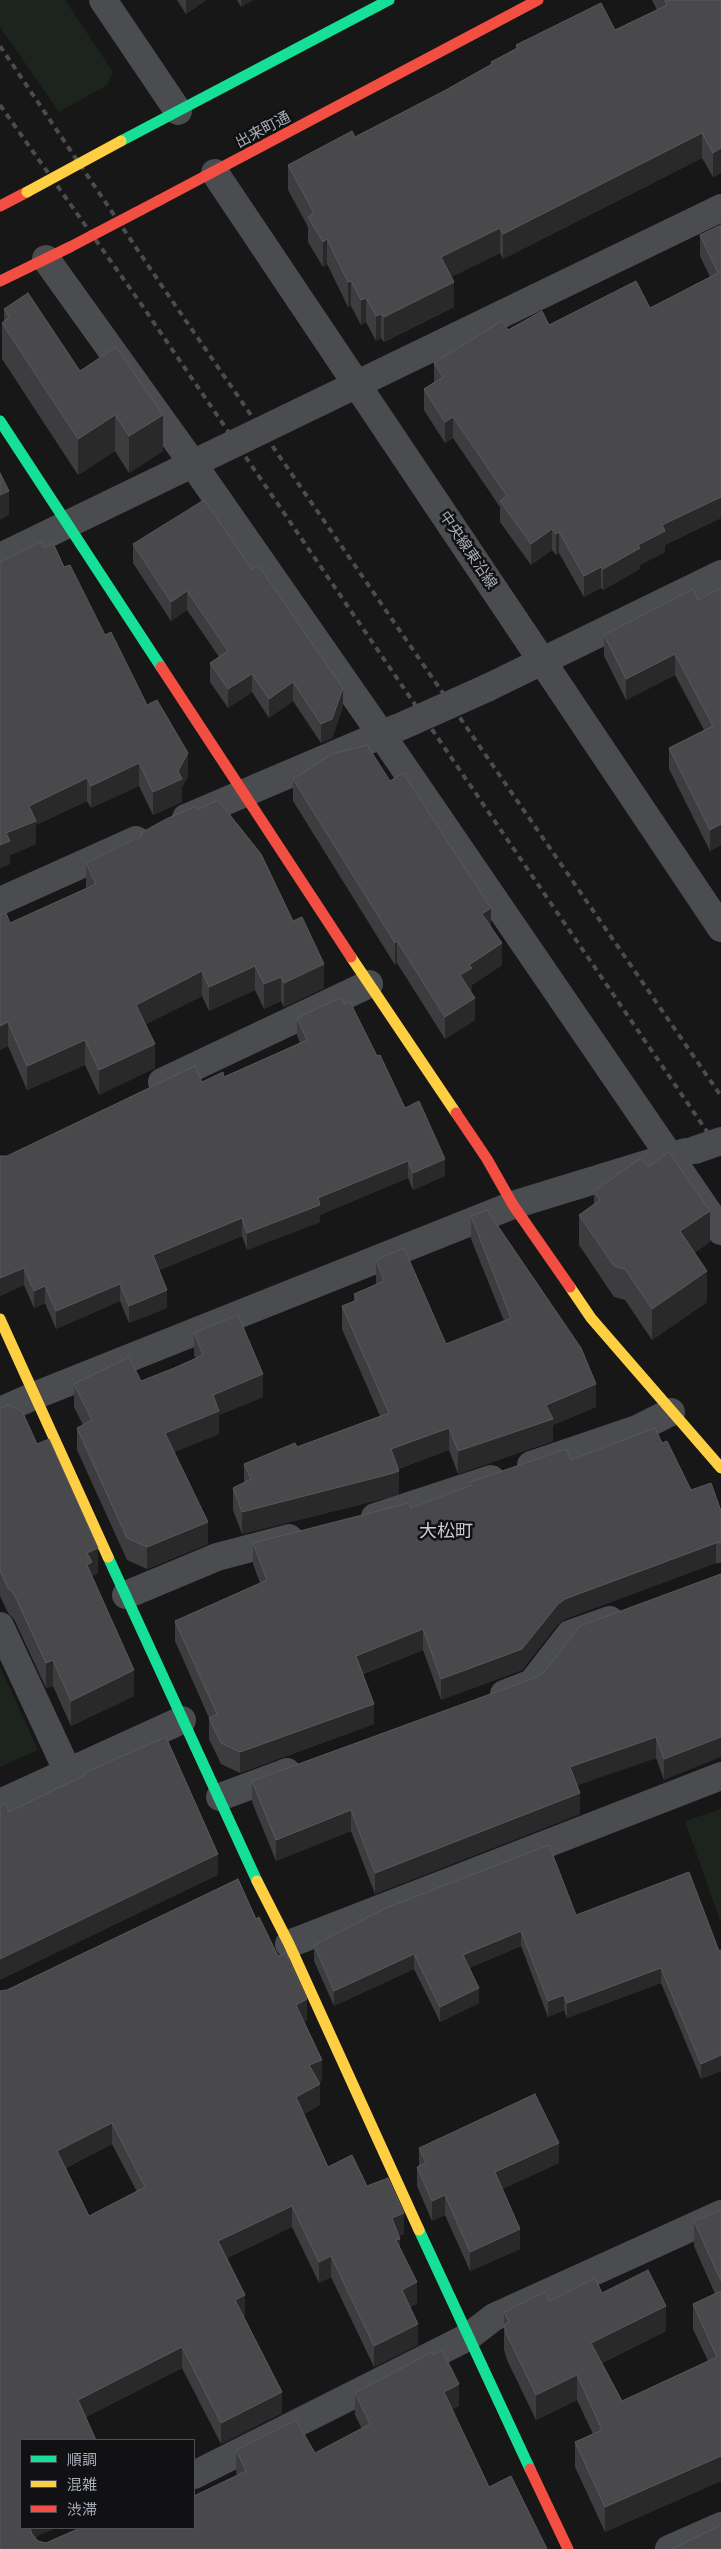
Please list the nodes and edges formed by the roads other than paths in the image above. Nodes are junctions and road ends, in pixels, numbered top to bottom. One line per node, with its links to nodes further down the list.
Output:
1 (103, 0): 4 (street)
2 (388, 0): 4 (street)
3 (538, 0): 5 (street, 出来町通)
4 (178, 111): 6 (street, bridge)
5 (215, 173): 8 (street, 出来町通, bridge); 10 (street, 中央線東沿線)
6 (0, 206)
7 (721, 208): 10 (street)
8 (46, 259): 9 (street, 出来町通); 12 (street)
9 (0, 281)
10 (358, 385): 12 (street); 16 (street, 中央線東沿線)
11 (0, 421): 13 (street)
12 (193, 464): 13 (street); 17 (street)
13 (66, 525): 14 (street); 18 (street)
14 (0, 557)
15 (721, 574): 16 (street)
16 (541, 660): 17 (street, bridge); 20 (street, 中央線東沿線)
17 (391, 730): 18 (street); 24 (street)
18 (243, 792): 19 (street); 21 (street)
19 (0, 901)
20 (719, 923)
21 (369, 984): 22 (street); 25 (street)
22 (144, 1091)
23 (721, 1141): 24 (street, bridge)
24 (669, 1158): 25 (street); 26 (street)
25 (513, 1205): 28 (street); 30 (street)
26 (721, 1232)
27 (0, 1319): 28 (street)
28 (34, 1396): 29 (street); 34 (street)
29 (0, 1411)
30 (672, 1412): 31 (street); 32 (street)
31 (721, 1468)
32 (348, 1524)
33 (310, 1533): 34 (street)
34 (126, 1595): 38 (street)
35 (632, 1611): 37 (street)
36 (0, 1626): 40 (street)
37 (477, 1703)
38 (182, 1720): 40 (street); 42 (street)
39 (312, 1763): 42 (street)
40 (68, 1772): 43 (street)
41 (721, 1776): 46 (street)
42 (220, 1797): 44 (street)
43 (0, 1803)
44 (254, 1875): 45 (street); 46 (street)
45 (228, 1888)
46 (289, 1944): 48 (street)
47 (721, 2214): 48 (street)
48 (468, 2337): 49 (street); 51 (street)
49 (195, 2474)
50 (721, 2526): 52 (street)
51 (568, 2549)
52 (669, 2549)

